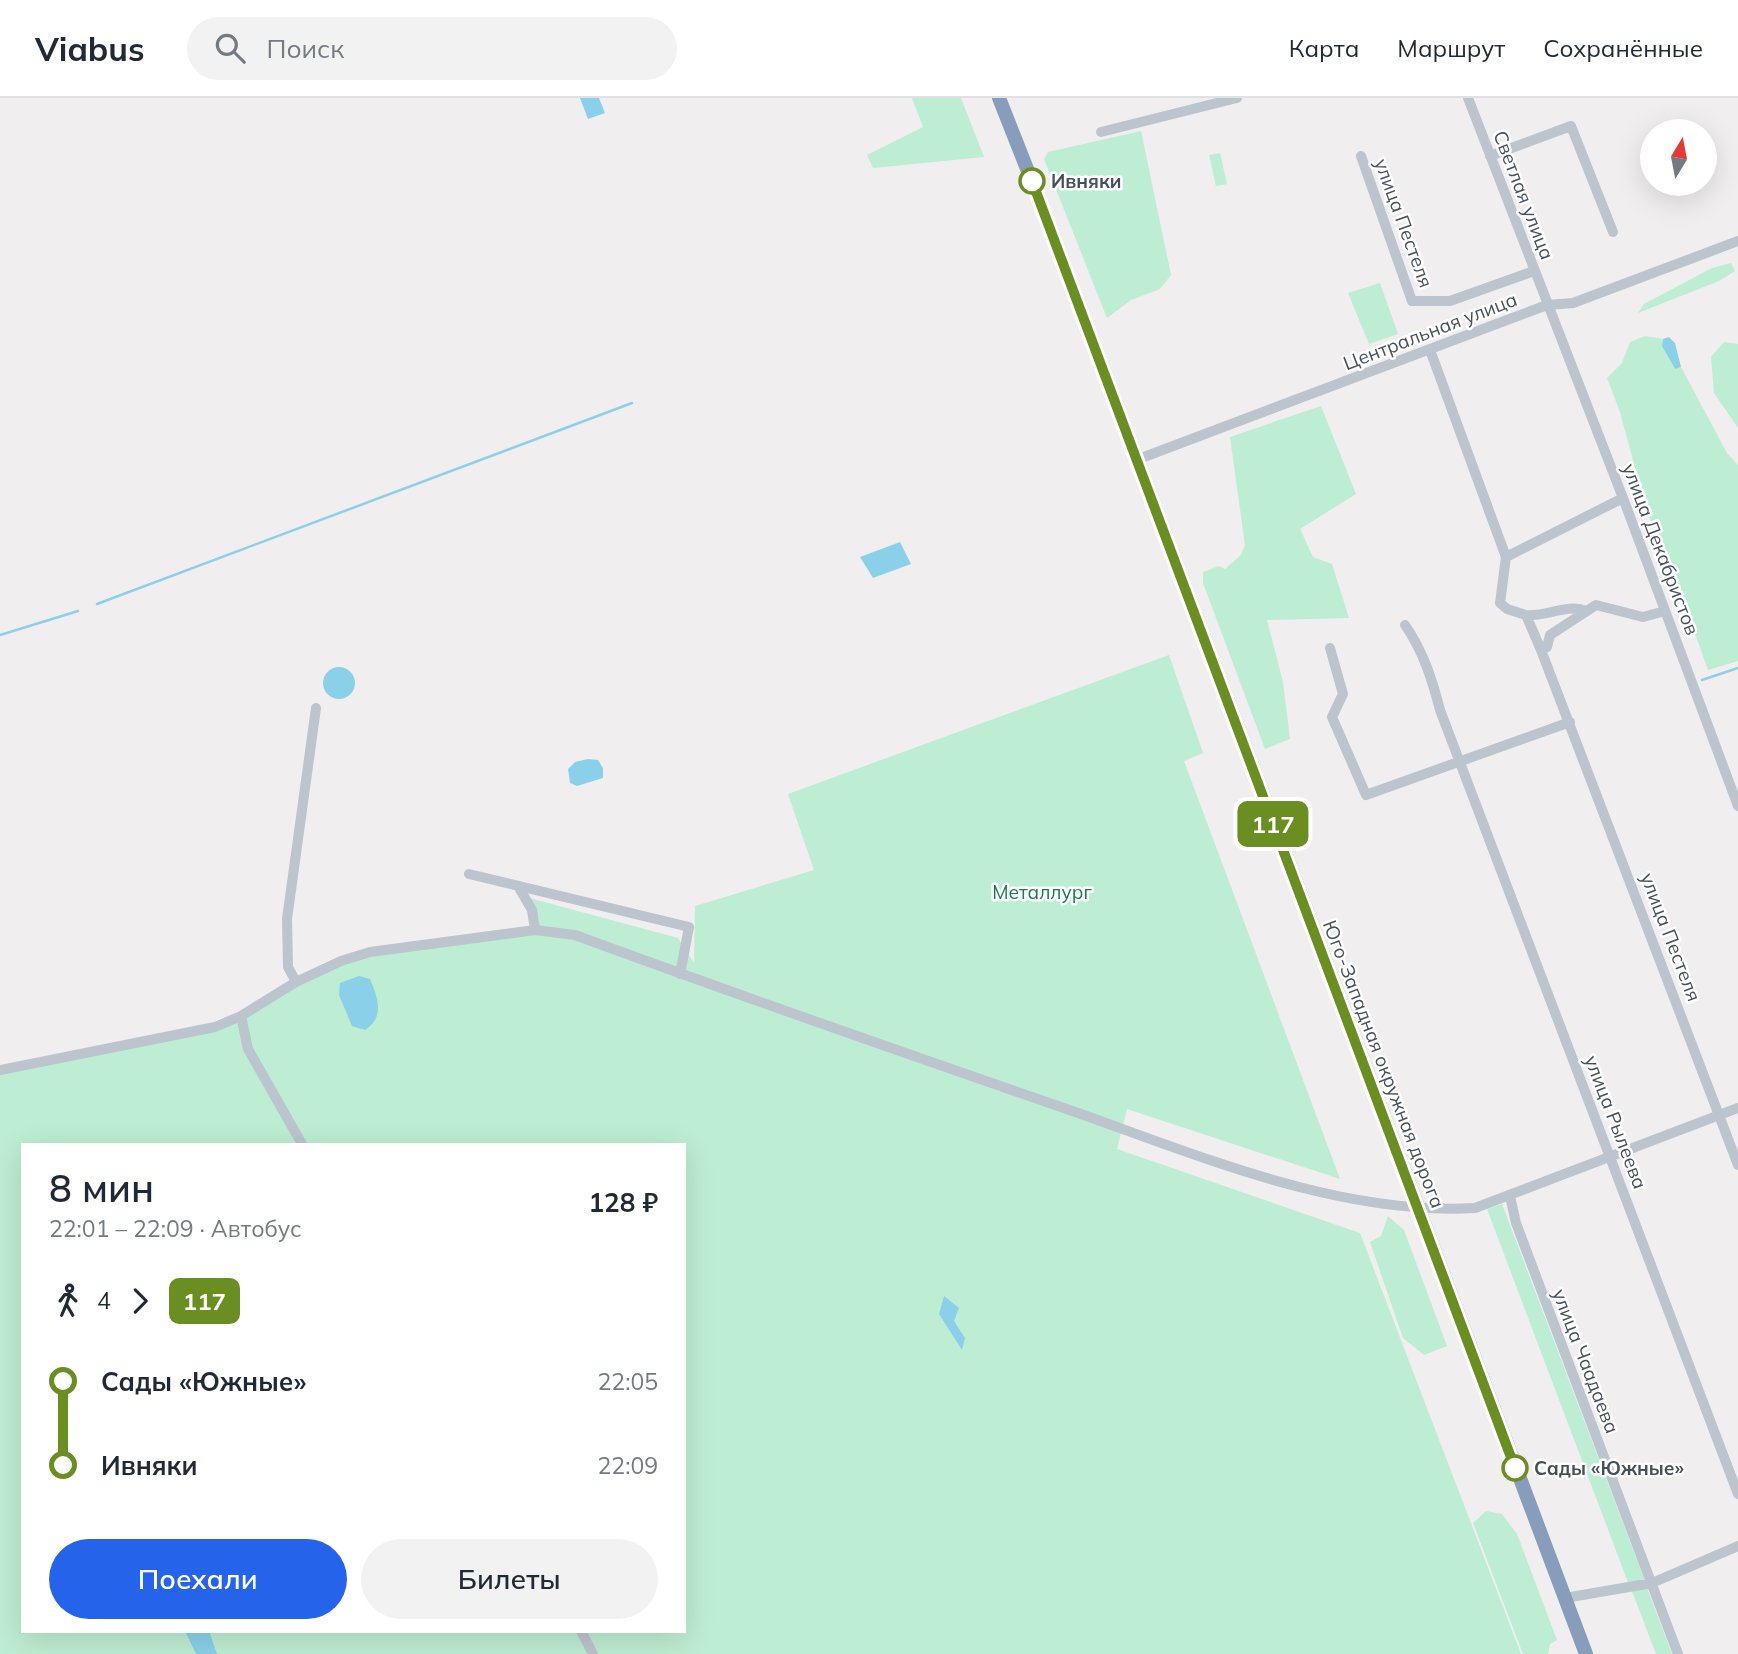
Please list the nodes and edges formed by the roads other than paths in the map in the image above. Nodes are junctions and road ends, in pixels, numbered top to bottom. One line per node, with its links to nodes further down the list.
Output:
1 (999, 98): 12 (highway)
2 (1237, 98): 4 (street)
3 (1468, 98): 6 (street, Светлая улица)
4 (1101, 132)
5 (1361, 156): 9 (street, улица Пестеля)
6 (1490, 156): 7 (street); 9 (street, Светлая улица)
7 (1613, 232)
8 (1738, 241): 10 (street, Центральная улица)
9 (1534, 271): 10 (street, Светлая улица)
10 (1547, 305): 11 (street, Центральная улица); 13 (street, улица Декабристов)
11 (1430, 350): 12 (street, Центральная улица); 14 (street)
12 (1136, 460): 38 (highway, Юго-Западная окружная дорога)
13 (1623, 498): 14 (street); 16 (street, улица Декабристов)
14 (1506, 557): 17 (street)
15 (1586, 611): 16 (street); 17 (street); 20 (street)
16 (1665, 611): 24 (street, улица Декабристов)
17 (1526, 615): 20 (street, улица Пестеля)
18 (1405, 625): 23 (street, улица Рылеева)
19 (1330, 648): 23 (street)
20 (1541, 650): 22 (street, улица Пестеля)
21 (316, 708): 29 (street)
22 (1570, 722): 23 (street); 33 (street, улица Пестеля)
23 (1461, 762): 35 (street, улица Рылеева)
24 (1738, 806)
25 (469, 874): 26 (street)
26 (517, 886): 27 (street); 28 (street)
27 (535, 930): 28 (street); 29 (street)
28 (680, 974): 38 (street)
29 (296, 982): 30 (street)
30 (241, 1016): 31 (street); 34 (street)
31 (0, 1070)
32 (1738, 1108): 33 (street)
33 (1720, 1116): 35 (street); 36 (street, улица Пестеля)
34 (301, 1143)
35 (1610, 1156): 37 (street); 39 (street, улица Рылеева)
36 (1738, 1165)
37 (1510, 1196): 38 (street); 41 (street, улица Чаадаева)
38 (1417, 1208): 42 (highway, Юго-Западная окружная дорога)
39 (1738, 1494)
40 (1738, 1546): 41 (street)
41 (1652, 1583): 42 (street); 46 (street, улица Чаадаева)
42 (1564, 1598): 45 (highway, Юго-Западная окружная дорога)
43 (581, 1633): 44 (street)
44 (593, 1654)
45 (1586, 1654)
46 (1678, 1654)

